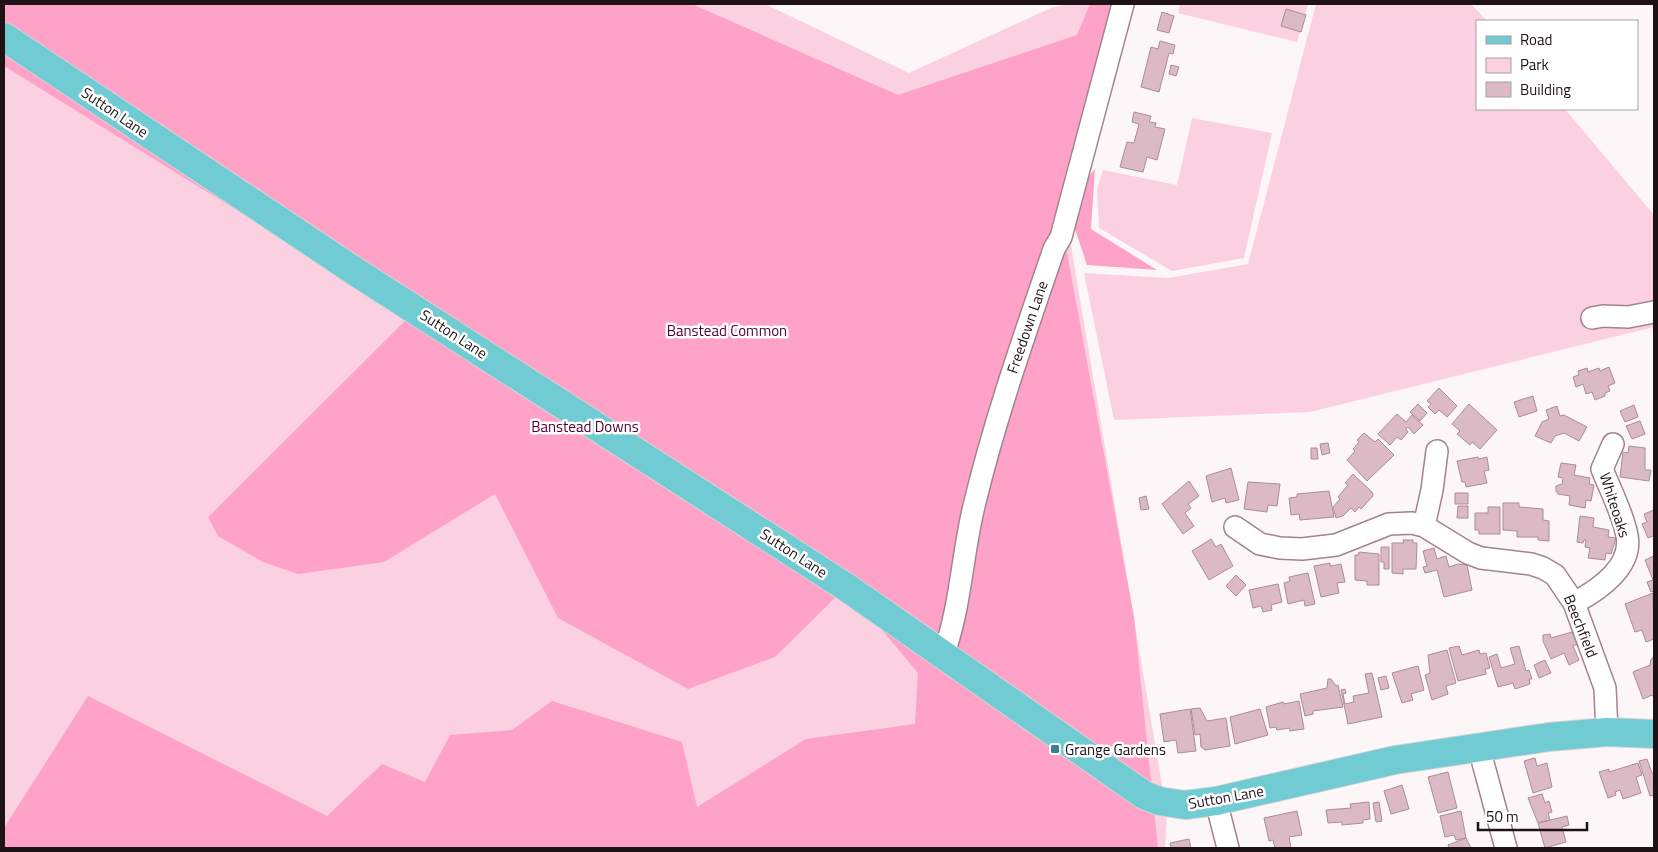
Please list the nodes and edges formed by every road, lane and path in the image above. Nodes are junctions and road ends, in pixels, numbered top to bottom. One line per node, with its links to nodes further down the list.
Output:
1 (1123, 4): 10 (street, Freedown Lane)
2 (4, 37): 10 (main road, Sutton Lane)
3 (1654, 312): 4 (street)
4 (1592, 318)
5 (1613, 444): 9 (street, Whiteoaks)
6 (1437, 451): 7 (street)
7 (1424, 526): 8 (street, Beechfield); 9 (street, Beechfield)
8 (1235, 528)
9 (1574, 603): 11 (street, Beechfield)
10 (944, 654): 14 (main road, Sutton Lane)
11 (1607, 732): 12 (main road, Sutton Lane); 13 (main road, Sutton Lane)
12 (1654, 734)
13 (1479, 748): 14 (main road, Sutton Lane); 16 (street)
14 (1216, 801): 15 (street)
15 (1228, 848)
16 (1506, 848)

